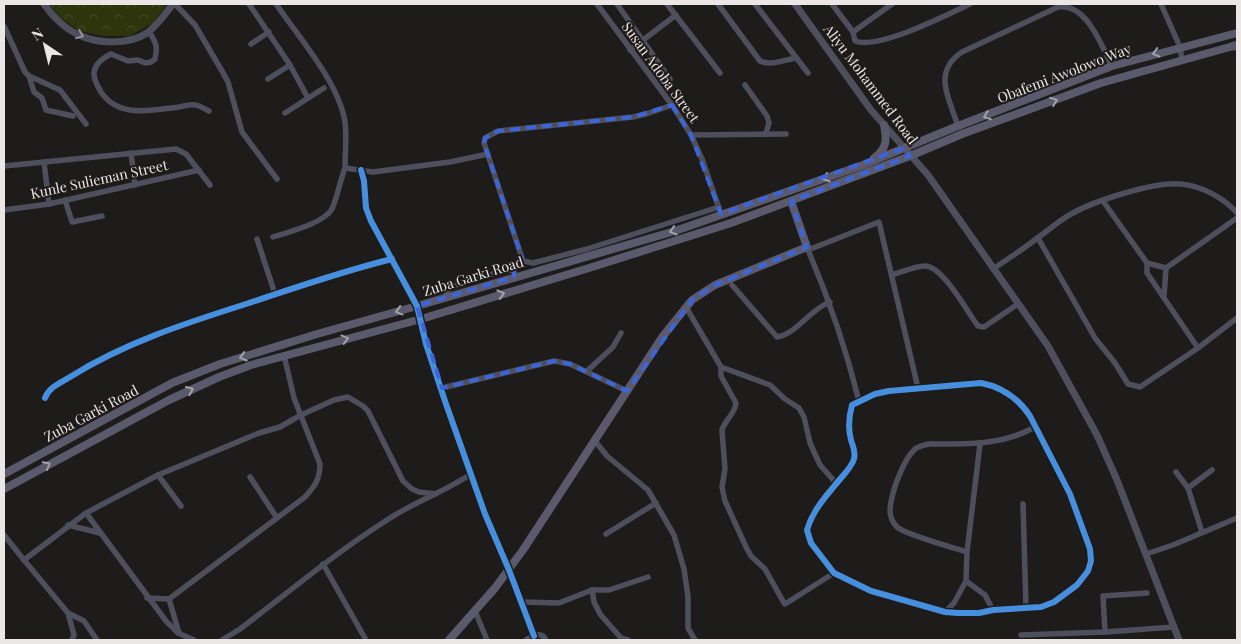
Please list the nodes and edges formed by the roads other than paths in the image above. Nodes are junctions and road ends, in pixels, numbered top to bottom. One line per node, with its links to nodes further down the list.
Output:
1 (44, 4): 17 (street, one-way to 17)
2 (174, 4): 17 (street); 58 (street)
3 (249, 4): 18 (street)
4 (276, 4): 55 (street)
5 (596, 4): 25 (street, Susan Adoba Street)
6 (617, 4): 21 (street)
7 (667, 4): 15 (street)
8 (718, 4): 26 (street)
9 (756, 4): 26 (street)
10 (795, 4): 43 (street, Aliyu Mohammed Road)
11 (832, 4): 19 (street)
12 (892, 4): 19 (street)
13 (968, 4): 19 (street)
14 (1162, 4): 23 (street)
15 (676, 15): 21 (street); 31 (street)
16 (4, 26): 32 (street)
17 (149, 32): 39 (street)
18 (269, 32): 22 (street); 28 (street)
19 (853, 32)
20 (1237, 33): 23 (main road, Obafemi Awolowo Way)
21 (644, 40): 25 (street); 34 (street)
22 (251, 44)
23 (1180, 47): 27 (street); 29 (main road, Obafemi Awolowo Way, one-way to 29)
24 (1236, 47): 27 (main road, Obafemi Awolowo Way)
25 (630, 50): 38 (street, Susan Adoba Street)
26 (796, 58): 30 (street)
27 (1182, 60): 51 (main road, Obafemi Awolowo Way, one-way to 27)
28 (290, 66): 33 (street); 37 (street)
29 (1112, 66): 44 (main road, Obafemi Awolowo Way, one-way to 44); 44 (street)
30 (808, 73)
31 (720, 74)
32 (29, 76): 41 (street); 42 (street)
33 (268, 79)
34 (670, 79)
35 (745, 86): 45 (street)
36 (324, 88): 37 (street)
37 (308, 98): 40 (street)
38 (672, 105): 47 (street, Susan Adoba Street); 50 (street)
39 (208, 112)
40 (285, 113)
41 (73, 116)
42 (86, 124)
43 (884, 126): 48 (street, Aliyu Mohammed Road); 54 (main road)
44 (958, 126): 48 (main road, Obafemi Awolowo Way)
45 (766, 133): 46 (street); 47 (street)
46 (786, 134)
47 (691, 135): 66 (street, Susan Adoba Street)
48 (904, 148): 51 (street, Aliyu Mohammed Road); 54 (main road, Zuba Garki Road)
49 (131, 153): 52 (street); 56 (street); 59 (street)
50 (488, 154): 57 (street); 75 (street)
51 (910, 156): 62 (main road, Zuba Garki Road); 78 (street, Aliyu Mohammed Road)
52 (44, 162): 53 (street); 64 (street)
53 (4, 166)
54 (863, 166): 66 (main road, Zuba Garki Road, one-way to 66)
55 (345, 168): 57 (street); 70 (street)
56 (199, 170): 59 (street, Kunle Sulieman Street); 60 (street)
57 (361, 170): 74 (street)
58 (277, 179)
59 (135, 184): 61 (street, Kunle Sulieman Street)
60 (210, 185)
61 (65, 200): 64 (street, Kunle Sulieman Street); 68 (street)
62 (790, 201): 73 (main road); 89 (main road, Zuba Garki Road, one-way to 62)
63 (1103, 201): 67 (street); 71 (street); 76 (street)
64 (49, 204): 65 (street, Kunle Sulieman Street)
65 (4, 210)
66 (720, 211): 75 (street); 79 (main road, Zuba Garki Road, one-way to 79)
67 (1237, 213)
68 (102, 216)
69 (1237, 218): 77 (street)
70 (273, 237)
71 (1038, 238): 78 (street); 91 (street)
72 (257, 240): 82 (street)
73 (808, 248): 80 (street); 84 (street); 87 (main road)
74 (392, 259): 82 (street); 86 (street)
75 (522, 261): 79 (street)
76 (1146, 263): 77 (street); 83 (street)
77 (1166, 268): 83 (street)
78 (993, 269): 85 (street, Aliyu Mohammed Road)
79 (514, 273): 86 (main road, Zuba Garki Road)
80 (892, 275): 85 (street); 96 (street)
81 (732, 285): 84 (street)
82 (275, 294): 98 (street)
83 (1164, 297): 91 (street)
84 (830, 302): 99 (street)
85 (1018, 304): 126 (street, Aliyu Mohammed Road)
86 (417, 306): 89 (street); 106 (main road, Zuba Garki Road, one-way to 106)
87 (686, 307): 93 (street); 97 (main road)
88 (1237, 318): 91 (street)
89 (421, 319): 92 (main road, Zuba Garki Road, one-way to 89); 95 (street)
90 (621, 333): 94 (street)
91 (1198, 348)
92 (284, 355): 100 (street); 112 (main road, Zuba Garki Road, one-way to 92)
93 (720, 367): 110 (street); 130 (street)
94 (587, 371): 95 (street); 97 (street)
95 (442, 388): 107 (street)
96 (918, 388): 99 (street); 101 (street)
97 (627, 391): 102 (main road)
98 (45, 398)
99 (859, 401): 110 (street)
100 (301, 415): 108 (street); 113 (street); 118 (street)
101 (1035, 427): 103 (street); 138 (street)
102 (595, 441): 114 (street); 129 (main road)
103 (980, 444): 125 (street); 125 (street)
104 (1212, 470): 111 (street)
105 (1176, 472): 111 (street)
106 (4, 474)
107 (471, 474): 113 (street); 129 (street)
108 (158, 475): 116 (street); 117 (street)
109 (250, 477): 118 (street)
110 (837, 484): 130 (street)
111 (1188, 488): 121 (street)
112 (4, 489)
113 (436, 494): 128 (street)
114 (656, 503): 124 (street); 158 (street)
115 (1024, 504): 138 (street)
116 (181, 506)
117 (86, 513): 120 (street); 122 (street)
118 (277, 518): 136 (street)
119 (1237, 518): 121 (street)
120 (68, 525): 122 (street); 127 (street)
121 (1202, 532): 126 (street)
122 (100, 533): 135 (street)
123 (4, 534): 127 (street)
124 (606, 534)
125 (966, 552): 132 (street)
126 (1146, 554): 143 (street, Aliyu Mohammed Road)
127 (24, 560): 142 (street)
128 (323, 564): 151 (street); 152 (street)
129 (508, 570): 137 (street); 139 (main road)
130 (834, 573): 141 (street)
131 (648, 577): 133 (street)
132 (966, 581): 140 (street); 141 (street)
133 (592, 590): 137 (street); 157 (street)
134 (1147, 592): 144 (street)
135 (147, 598): 136 (street); 145 (street)
136 (169, 599): 145 (street)
137 (521, 602): 147 (street)
138 (1026, 608): 140 (street)
139 (475, 610): 153 (main road); 154 (street)
140 (993, 610): 141 (street)
141 (945, 612)
142 (68, 613): 148 (street); 149 (street)
143 (1174, 627): 144 (street); 159 (street, Aliyu Mohammed Road)
144 (1105, 632): 146 (street)
145 (180, 634): 150 (street)
146 (1021, 635)
147 (534, 636): 155 (street); 156 (street)
148 (72, 640)
149 (95, 640)
150 (194, 640)
151 (222, 640)
152 (366, 640)
153 (449, 640)
154 (487, 640)
155 (526, 640)
156 (546, 640)
157 (628, 640)
158 (695, 640)
159 (1179, 640)

